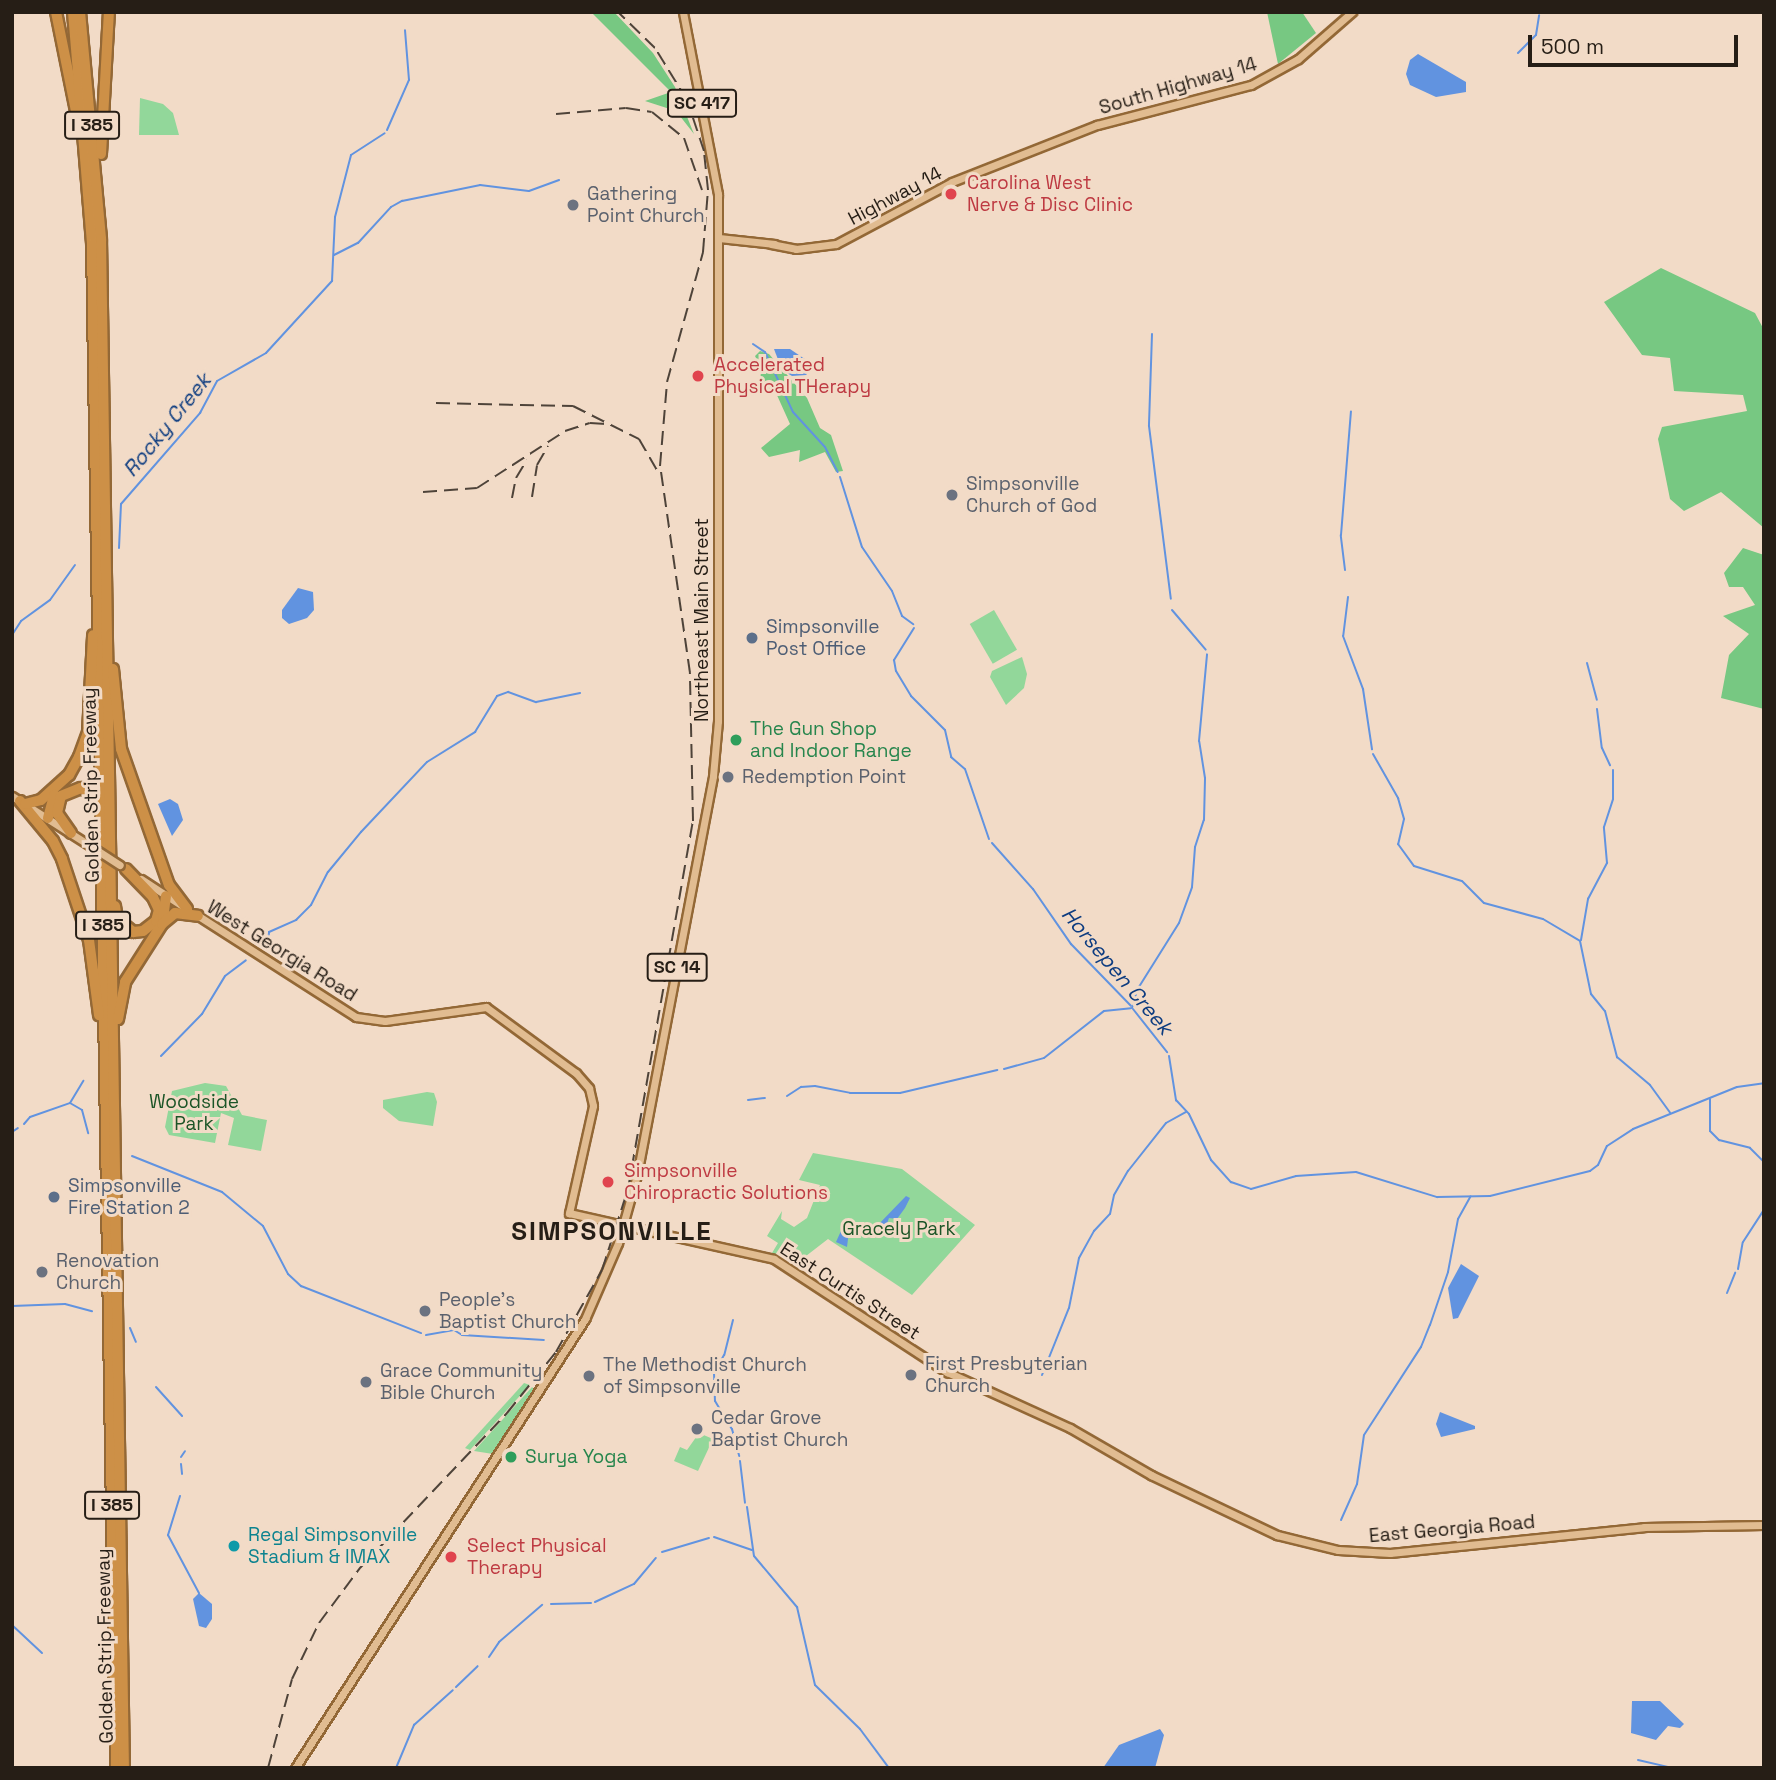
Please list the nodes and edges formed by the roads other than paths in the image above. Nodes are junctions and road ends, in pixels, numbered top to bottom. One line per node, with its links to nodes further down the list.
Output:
1 (73, 12): 8 (highway, Golden Strip Freeway / I 385)
2 (80, 12): 10 (highway, Golden Strip Freeway / I 385)
3 (108, 12): 10 (highway)
4 (683, 12): 9 (main road, Northeast Main Street / SC 417)
5 (1352, 12): 7 (main road, South Highway 14)
6 (57, 16): 8 (highway)
7 (1038, 149): 9 (main road, Highway 14)
8 (87, 166): 11 (highway, Golden Strip Freeway / I 385)
9 (719, 238): 26 (main road, Northeast Main Street / SC 14)
10 (101, 239): 12 (highway, Golden Strip Freeway / I 385)
11 (98, 575): 13 (highway); 16 (highway, Golden Strip Freeway / I 385)
12 (106, 593): 19 (highway, Golden Strip Freeway / I 385); 21 (highway)
13 (61, 783): 14 (highway); 15 (highway)
14 (19, 800): 15 (main road, West Georgia Road); 24 (highway)
15 (48, 818): 17 (main road, West Georgia Road)
16 (101, 820): 17 (highway); 24 (highway, Golden Strip Freeway / I 385)
17 (71, 833): 18 (main road, West Georgia Road, bridge)
18 (123, 867): 19 (highway); 20 (main road, West Georgia Road)
19 (110, 878): 24 (highway, Golden Strip Freeway / I 385)
20 (166, 896): 21 (main road, West Georgia Road); 23 (highway)
21 (187, 909): 22 (main road, West Georgia Road)
22 (198, 916): 23 (highway); 25 (main road, West Georgia Road)
23 (162, 924): 24 (highway)
24 (110, 1073): 29 (highway, Golden Strip Freeway / I 385)
25 (569, 1213): 26 (main road, East Curtis Street)
26 (625, 1223): 27 (main road, East Curtis Street); 33 (main road, SC 14)
27 (1157, 1477): 28 (main road, East Georgia Road)
28 (1764, 1525)
29 (120, 1732): 30 (highway); 31 (highway, Golden Strip Freeway / I 385); 32 (highway)
30 (115, 1768)
31 (124, 1768)
32 (131, 1768)
33 (295, 1768)

